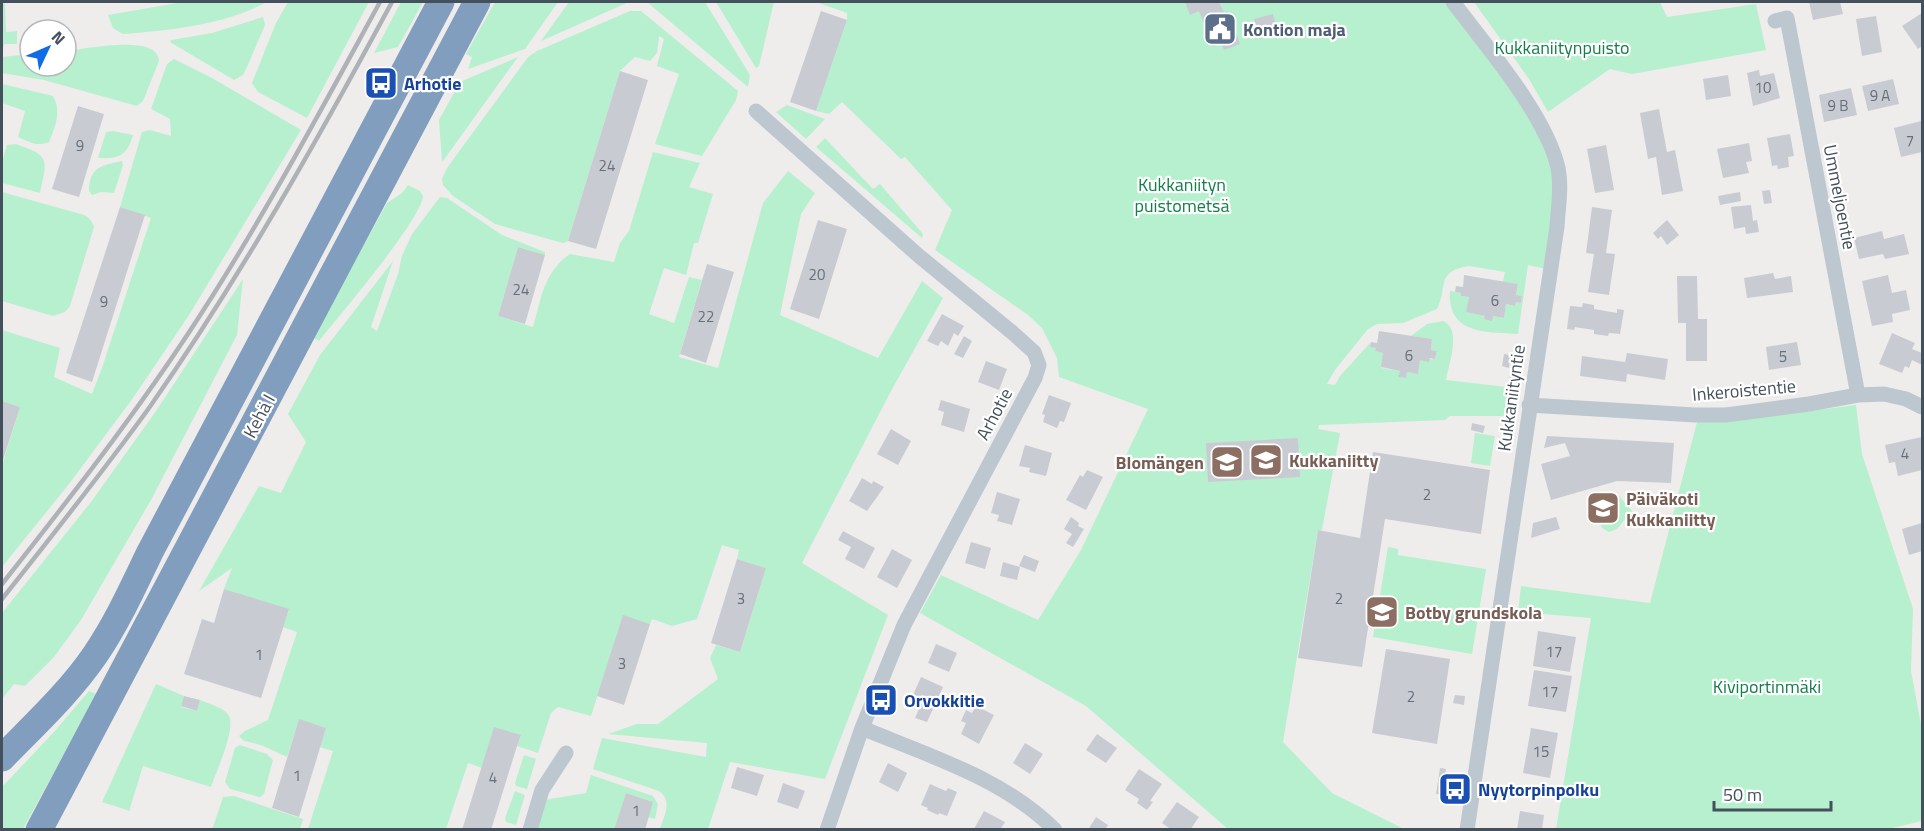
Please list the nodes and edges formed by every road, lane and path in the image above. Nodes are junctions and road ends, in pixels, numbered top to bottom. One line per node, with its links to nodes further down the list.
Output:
1 (441, 2): 11 (highway, Kehä I)
2 (477, 2): 12 (highway, Kehä I)
3 (1453, 2): 7 (street, Kukkaniityntie)
4 (1775, 21): 6 (street, Ummeljoentie)
5 (756, 111): 9 (street, Arhotie)
6 (1858, 395): 7 (street, Inkeroistentie); 8 (street, Inkeroistentie)
7 (1530, 405): 16 (street, Kukkaniityntie)
8 (1923, 407)
9 (862, 728): 14 (street, Arhotie); 15 (street)
10 (566, 753): 13 (street)
11 (2, 758)
12 (39, 830)
13 (530, 830)
14 (827, 830)
15 (1055, 830)
16 (1467, 830)

